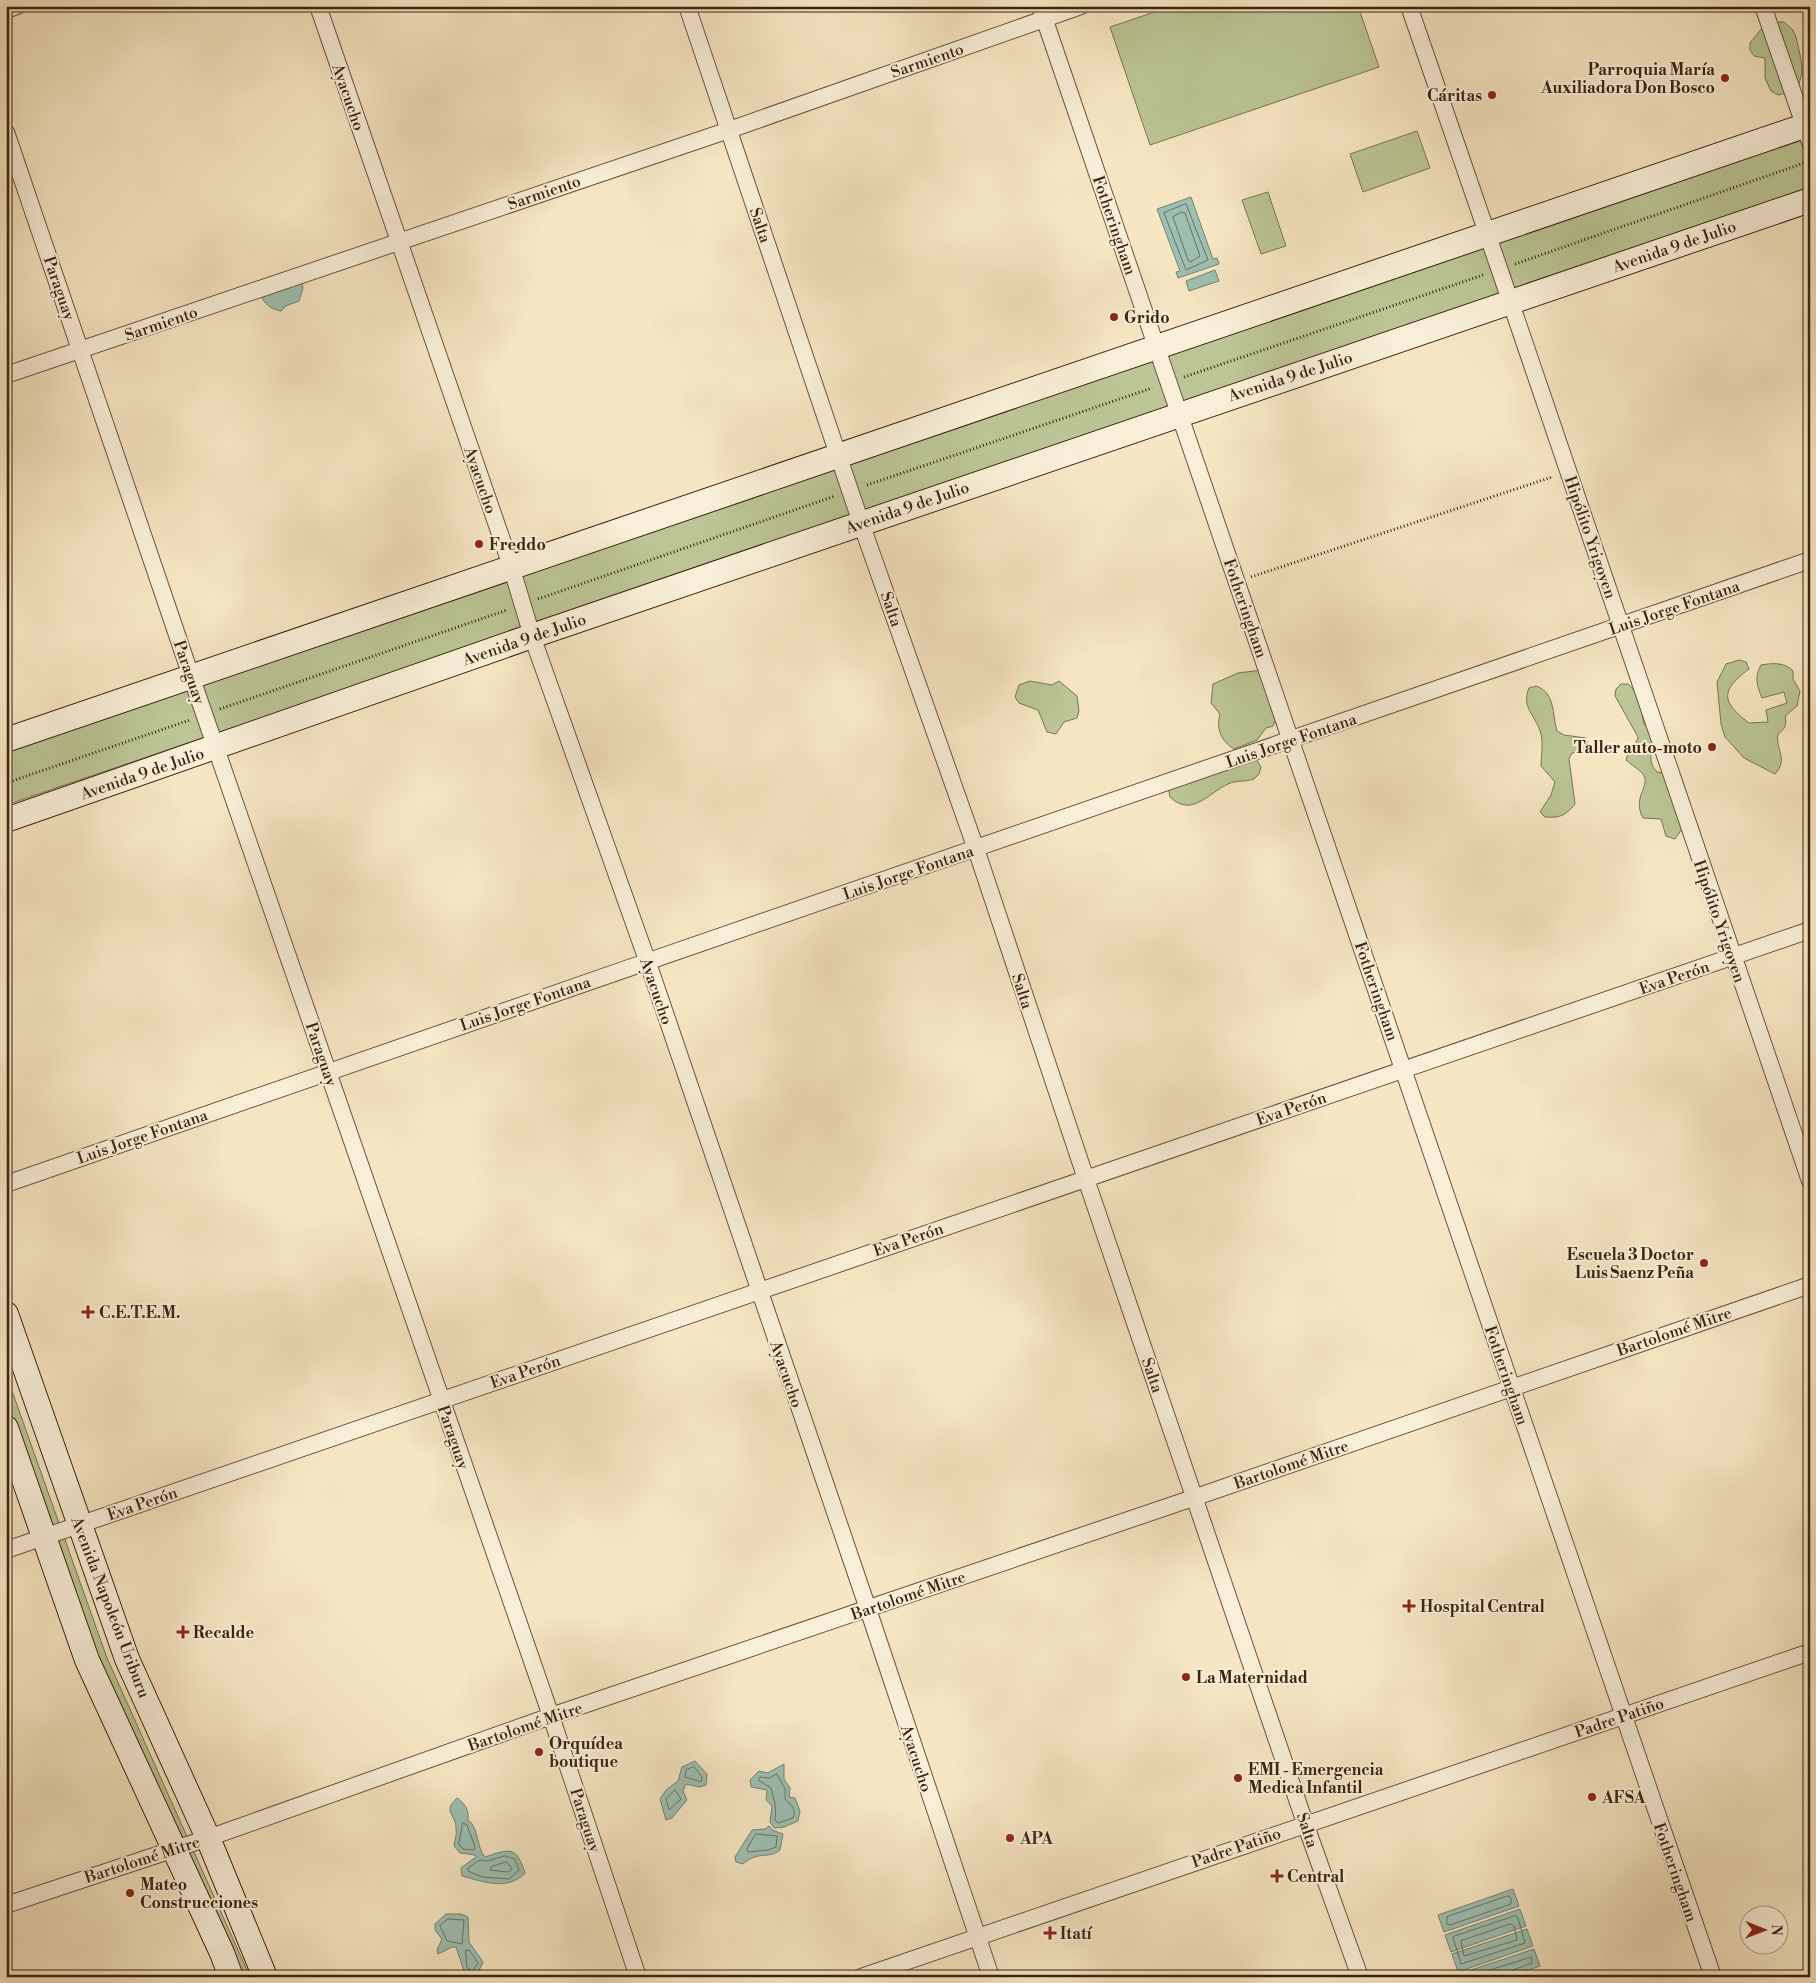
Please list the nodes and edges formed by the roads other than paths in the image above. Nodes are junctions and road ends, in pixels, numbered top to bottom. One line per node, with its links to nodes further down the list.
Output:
1 (17, 6): 7 (street)
2 (318, 6): 14 (street, Ayacucho)
3 (686, 6): 9 (street, Salta)
4 (1081, 6): 8 (street, Sarmiento)
5 (1409, 6): 13 (street, Hipólito Yrigoyen)
6 (1763, 6): 10 (street)
7 (6, 10)
8 (1043, 12): 9 (street, Sarmiento); 16 (street, Fotheringham)
9 (729, 130): 14 (street, Sarmiento); 20 (street, Salta)
10 (1808, 131): 13 (main road)
11 (6, 132): 17 (street, Paraguay)
12 (1810, 200): 15 (main road, Avenida 9 de Julio)
13 (1488, 233): 15 (street, Hipólito Yrigoyen); 16 (main road)
14 (399, 241): 17 (street, Sarmiento); 23 (street, Ayacucho)
15 (1510, 303): 19 (main road, Avenida 9 de Julio); 24 (street, Hipólito Yrigoyen)
16 (1156, 346): 19 (street, Fotheringham); 20 (main road)
17 (81, 350): 18 (street, Sarmiento); 26 (street, Paraguay)
18 (6, 375)
19 (1180, 413): 21 (main road, Avenida 9 de Julio); 28 (street, Fotheringham)
20 (839, 456): 21 (street, Salta); 23 (main road)
21 (862, 523): 25 (main road, Avenida 9 de Julio); 31 (street, Salta)
22 (1810, 560): 24 (street, Luis Jorge Fontana)
23 (511, 566): 25 (street, Ayacucho); 26 (main road)
24 (1622, 625): 28 (street, Luis Jorge Fontana); 33 (street, Hipólito Yrigoyen)
25 (532, 636): 29 (main road, Avenida 9 de Julio); 34 (street, Ayacucho)
26 (191, 676): 27 (main road); 29 (street, Paraguay)
27 (6, 740)
28 (1292, 740): 31 (street, Luis Jorge Fontana); 35 (street, Fotheringham)
29 (216, 746): 30 (main road, Avenida 9 de Julio); 36 (street, Paraguay)
30 (6, 820)
31 (976, 849): 34 (street, Luis Jorge Fontana); 37 (street, Salta)
32 (1810, 930): 33 (street, Eva Perón)
33 (1732, 958): 35 (street, Eva Perón); 38 (street, Hipólito Yrigoyen)
34 (647, 960): 36 (street, Luis Jorge Fontana); 41 (street, Ayacucho)
35 (1404, 1069): 37 (street, Eva Perón); 43 (street, Fotheringham)
36 (328, 1072): 39 (street, Luis Jorge Fontana); 44 (street, Paraguay)
37 (1086, 1179): 41 (street, Eva Perón); 46 (street, Salta)
38 (1810, 1181)
39 (6, 1184)
40 (1810, 1285): 43 (street, Bartolomé Mitre)
41 (758, 1290): 44 (street, Eva Perón); 50 (street, Ayacucho)
42 (6, 1314): 47 (main road, Avenida Napoleón Uriburu)
43 (1511, 1386): 46 (street, Bartolomé Mitre); 53 (street, Fotheringham)
44 (441, 1400): 47 (street, Eva Perón); 52 (street, Paraguay)
45 (6, 1428): 48 (main road)
46 (1196, 1497): 50 (street, Bartolomé Mitre); 54 (street, Salta)
47 (80, 1524): 48 (street, Eva Perón); 55 (main road, Avenida Napoleón Uriburu)
48 (44, 1538): 49 (street, Eva Perón); 56 (main road)
49 (6, 1550)
50 (868, 1609): 52 (street, Bartolomé Mitre); 58 (street, Ayacucho)
51 (1810, 1652): 53 (street, Padre Patiño)
52 (551, 1716): 55 (street, Bartolomé Mitre); 61 (street, Paraguay)
53 (1622, 1716): 54 (street, Padre Patiño); 65 (street, Fotheringham)
54 (1305, 1823): 58 (street, Padre Patiño); 64 (street, Salta)
55 (208, 1838): 56 (street, Bartolomé Mitre); 60 (main road, Avenida Napoleón Uriburu)
56 (172, 1849): 57 (street, Bartolomé Mitre); 59 (main road)
57 (6, 1905)
58 (976, 1937): 62 (street, Padre Patiño); 63 (street, Ayacucho)
59 (231, 1977)
60 (265, 1977)
61 (638, 1977)
62 (861, 1977)
63 (991, 1977)
64 (1360, 1977)
65 (1713, 1977)

